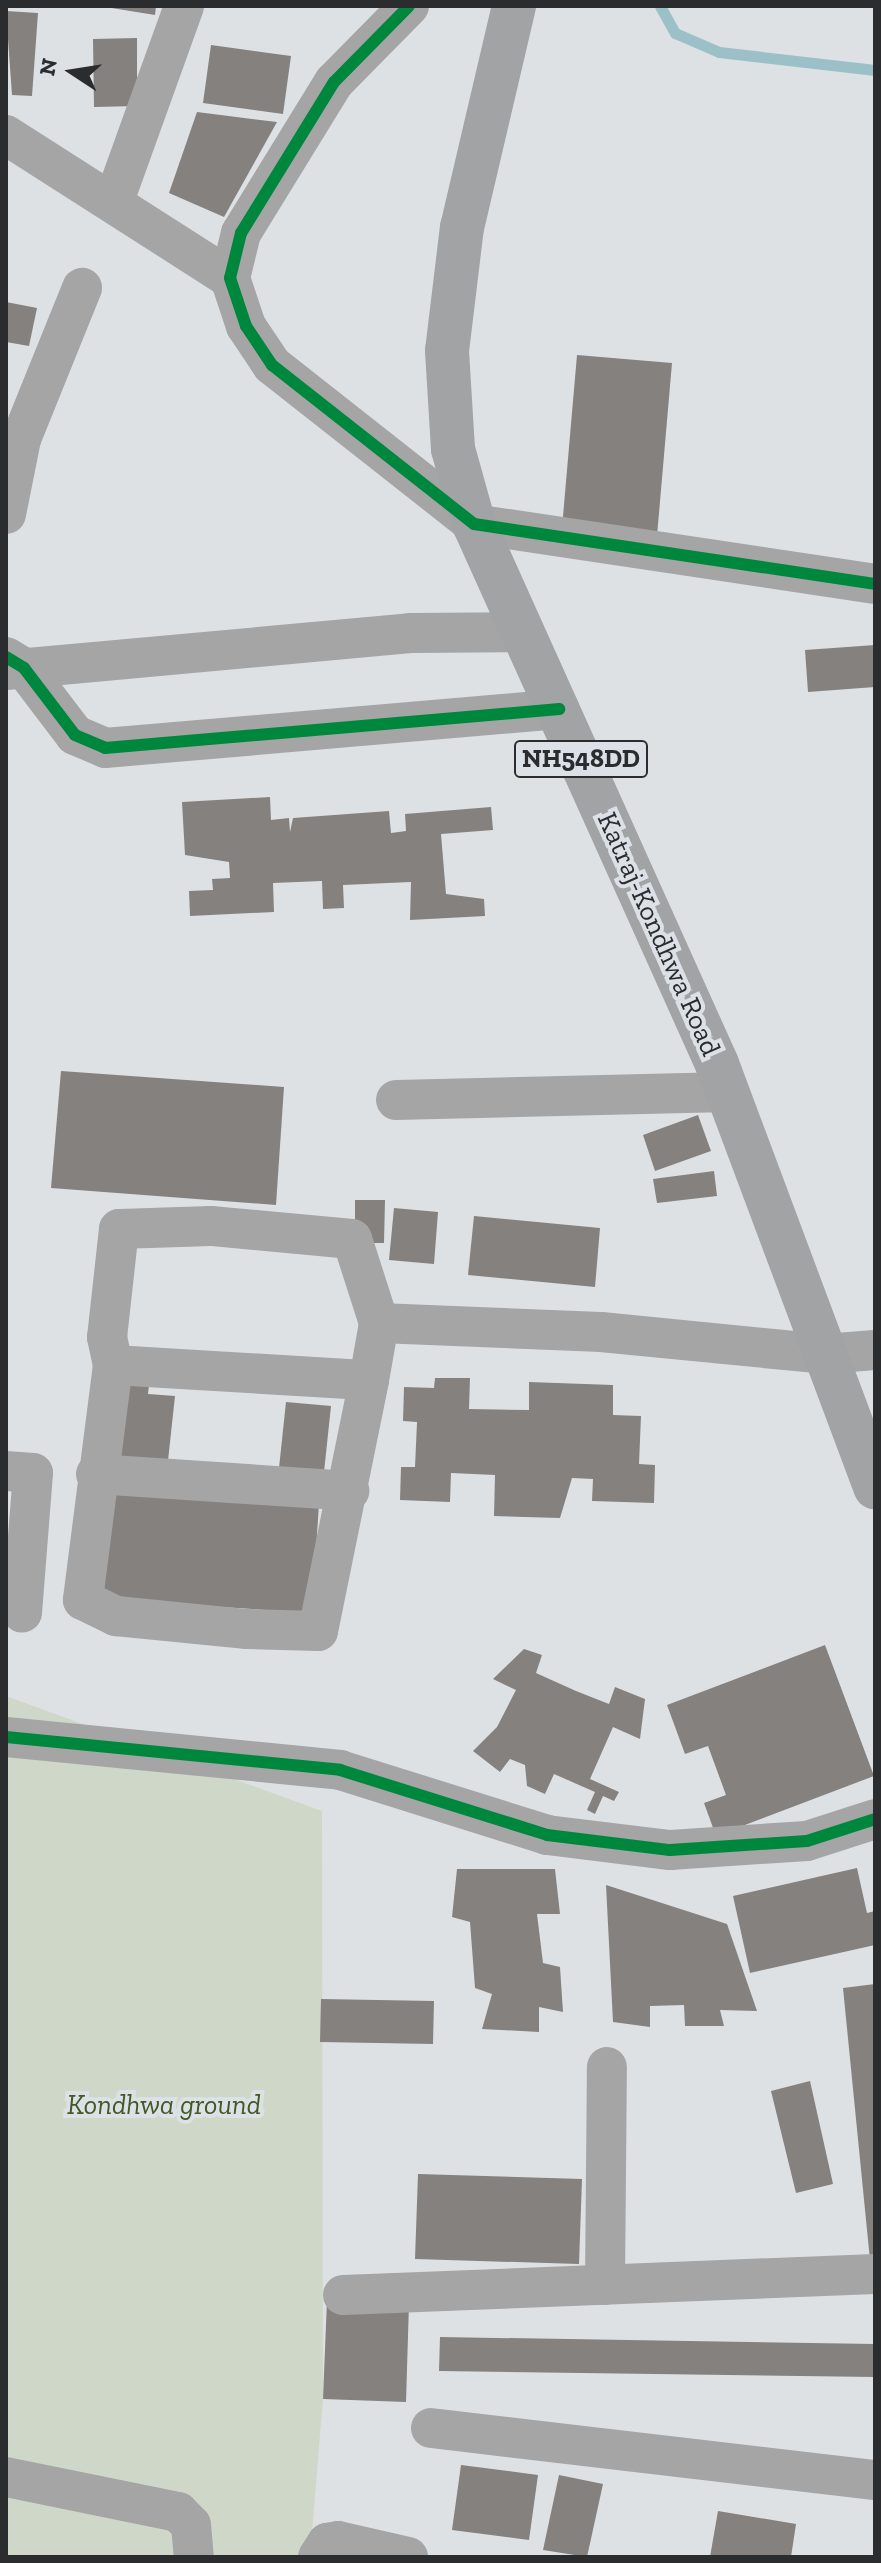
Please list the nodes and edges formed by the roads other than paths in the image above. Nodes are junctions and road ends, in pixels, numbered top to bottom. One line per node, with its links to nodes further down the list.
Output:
1 (184, 6): 5 (street)
2 (409, 6): 6 (street)
3 (514, 6): 9 (highway, Katraj-Kondhwa Road / NH548DD)
4 (6, 135): 5 (street)
5 (115, 198): 6 (street)
6 (230, 278): 9 (street)
7 (82, 288): 8 (street)
8 (6, 514)
9 (474, 524): 10 (street); 11 (highway, Katraj-Kondhwa Road / NH548DD)
10 (875, 584)
11 (523, 632): 12 (street); 13 (highway, Katraj-Kondhwa Road / NH548DD)
12 (12, 665): 13 (street)
13 (559, 709): 14 (highway, Katraj-Kondhwa Road / NH548DD)
14 (728, 1092): 15 (street); 18 (highway, Katraj-Kondhwa Road / NH548DD)
15 (396, 1100)
16 (379, 1323): 18 (street); 19 (street); 20 (street)
17 (875, 1350): 18 (street)
18 (825, 1354): 23 (highway, Katraj-Kondhwa Road / NH548DD)
19 (113, 1365): 20 (street); 22 (street)
20 (369, 1380): 24 (street)
21 (6, 1471): 25 (street)
22 (96, 1474): 24 (street); 24 (street)
23 (875, 1487)
24 (349, 1491)
25 (22, 1613)
26 (6, 1737): 27 (street)
27 (875, 1819)
28 (607, 2067): 30 (street)
29 (875, 2274): 30 (street)
30 (605, 2285): 31 (street)
31 (343, 2295)
32 (431, 2428): 34 (street)
33 (6, 2477): 35 (street)
34 (875, 2480)
35 (194, 2557)
36 (318, 2557): 37 (street)
37 (408, 2557)

